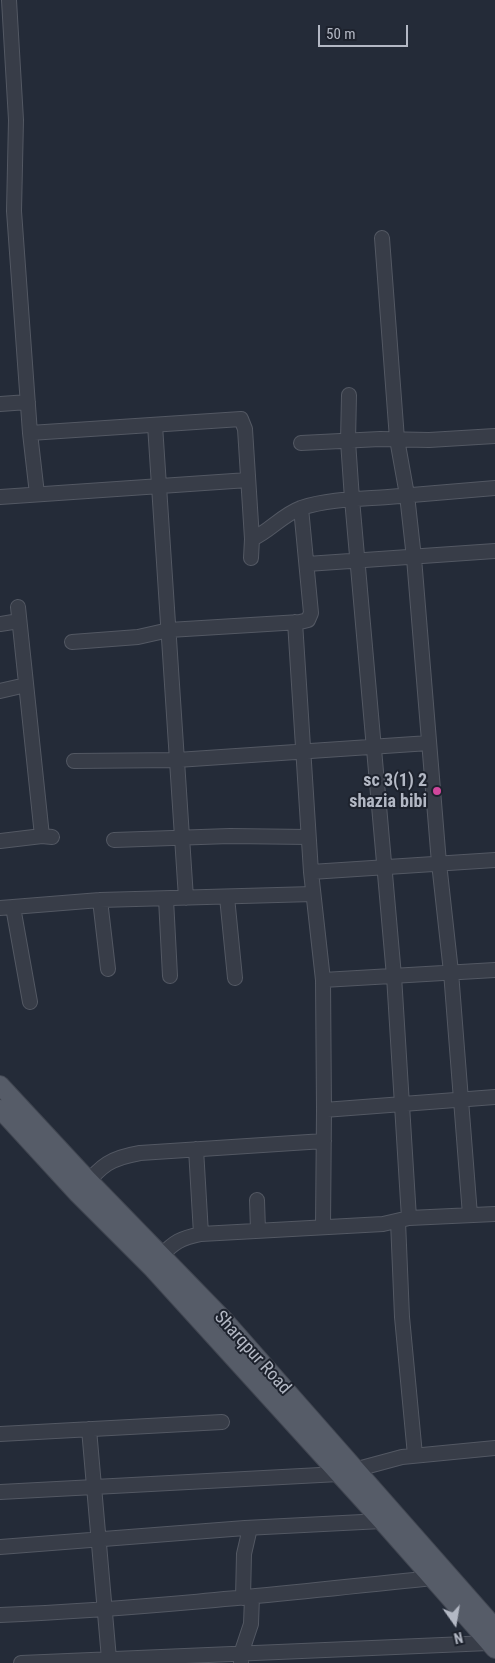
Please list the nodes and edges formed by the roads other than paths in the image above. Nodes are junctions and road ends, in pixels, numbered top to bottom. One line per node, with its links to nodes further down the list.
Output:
1 (9, 0): 4 (street)
2 (382, 238): 9 (street)
3 (348, 395): 10 (street)
4 (28, 402): 5 (street); 7 (street)
5 (0, 404)
6 (155, 425): 7 (street); 12 (street); 13 (street)
7 (30, 434): 15 (street)
8 (495, 436): 9 (street)
9 (397, 439): 10 (street); 16 (street)
10 (348, 441): 11 (street); 18 (street)
11 (301, 442)
12 (248, 480): 13 (street); 20 (street)
13 (160, 486): 15 (street); 30 (street)
14 (495, 488): 16 (street)
15 (38, 494): 17 (street)
16 (407, 495): 18 (street); 23 (street)
17 (0, 496)
18 (352, 499): 19 (street); 24 (street)
19 (301, 508): 20 (street); 25 (street)
20 (252, 539): 22 (street)
21 (495, 551): 23 (street)
22 (251, 558)
23 (414, 558): 24 (street); 34 (street)
24 (358, 562): 25 (street); 35 (street)
25 (307, 564): 28 (street)
26 (18, 607): 27 (street)
27 (19, 621): 29 (street); 32 (street)
28 (295, 622): 30 (street); 36 (street)
29 (0, 624)
30 (169, 630): 31 (street); 37 (street)
31 (72, 642)
32 (26, 685): 33 (street); 42 (street)
33 (0, 691)
34 (429, 743): 35 (street); 44 (street)
35 (374, 745): 36 (street); 45 (street)
36 (302, 751): 37 (street); 39 (street)
37 (177, 760): 38 (street); 40 (street)
38 (74, 761)
39 (308, 837): 40 (street); 46 (street)
40 (182, 838): 41 (street); 49 (street)
41 (114, 840)
42 (0, 841)
43 (495, 860): 44 (street)
44 (439, 863): 45 (street); 55 (street)
45 (384, 868): 46 (street); 57 (street)
46 (310, 872): 47 (street)
47 (313, 894): 48 (street); 59 (street)
48 (227, 897): 49 (street); 58 (street)
49 (186, 898): 50 (street)
50 (166, 899): 51 (street); 56 (street)
51 (100, 900): 52 (street); 53 (street)
52 (6, 907): 60 (street)
53 (108, 969)
54 (495, 970): 55 (street)
55 (451, 972): 57 (street); 63 (street)
56 (170, 976)
57 (394, 976): 59 (street); 64 (street)
58 (235, 978)
59 (323, 980): 66 (street)
60 (30, 1002)
61 (0, 1085): 69 (main road, Sharqpur Road)
62 (495, 1097): 63 (street)
63 (461, 1099): 64 (street); 72 (street)
64 (402, 1104): 66 (street); 73 (street)
65 (0, 1109): 69 (main road, Sharqpur Road)
66 (324, 1110): 67 (street)
67 (324, 1141): 68 (street); 74 (street)
68 (196, 1149): 69 (street); 76 (street)
69 (83, 1188): 77 (main road, Sharqpur Road); 83 (main road, Sharqpur Road)
70 (257, 1200): 75 (street)
71 (495, 1214): 72 (street)
72 (470, 1215): 73 (street)
73 (404, 1219): 74 (street); 82 (street)
74 (323, 1227): 75 (street)
75 (258, 1230): 76 (street)
76 (201, 1234): 77 (street)
77 (161, 1256): 83 (main road, Sharqpur Road)
78 (222, 1422): 79 (street)
79 (89, 1429): 80 (street); 84 (street)
80 (0, 1434)
81 (495, 1448): 82 (street)
82 (415, 1455): 83 (street)
83 (347, 1472): 84 (street); 86 (main road, Sharqpur Road); 94 (main road, Sharqpur Road)
84 (95, 1487): 85 (street); 88 (street)
85 (0, 1492)
86 (382, 1521): 87 (street); 90 (main road, Sharqpur Road)
87 (250, 1528): 88 (street); 91 (street)
88 (100, 1539): 89 (street); 92 (street)
89 (0, 1547)
90 (433, 1578): 91 (street); 94 (main road, Sharqpur Road)
91 (247, 1597): 92 (street); 96 (street)
92 (105, 1608): 93 (street); 95 (street)
93 (0, 1615)
94 (493, 1640): 96 (street)
95 (109, 1659): 96 (street); 97 (street)
96 (241, 1659)
97 (21, 1663)

